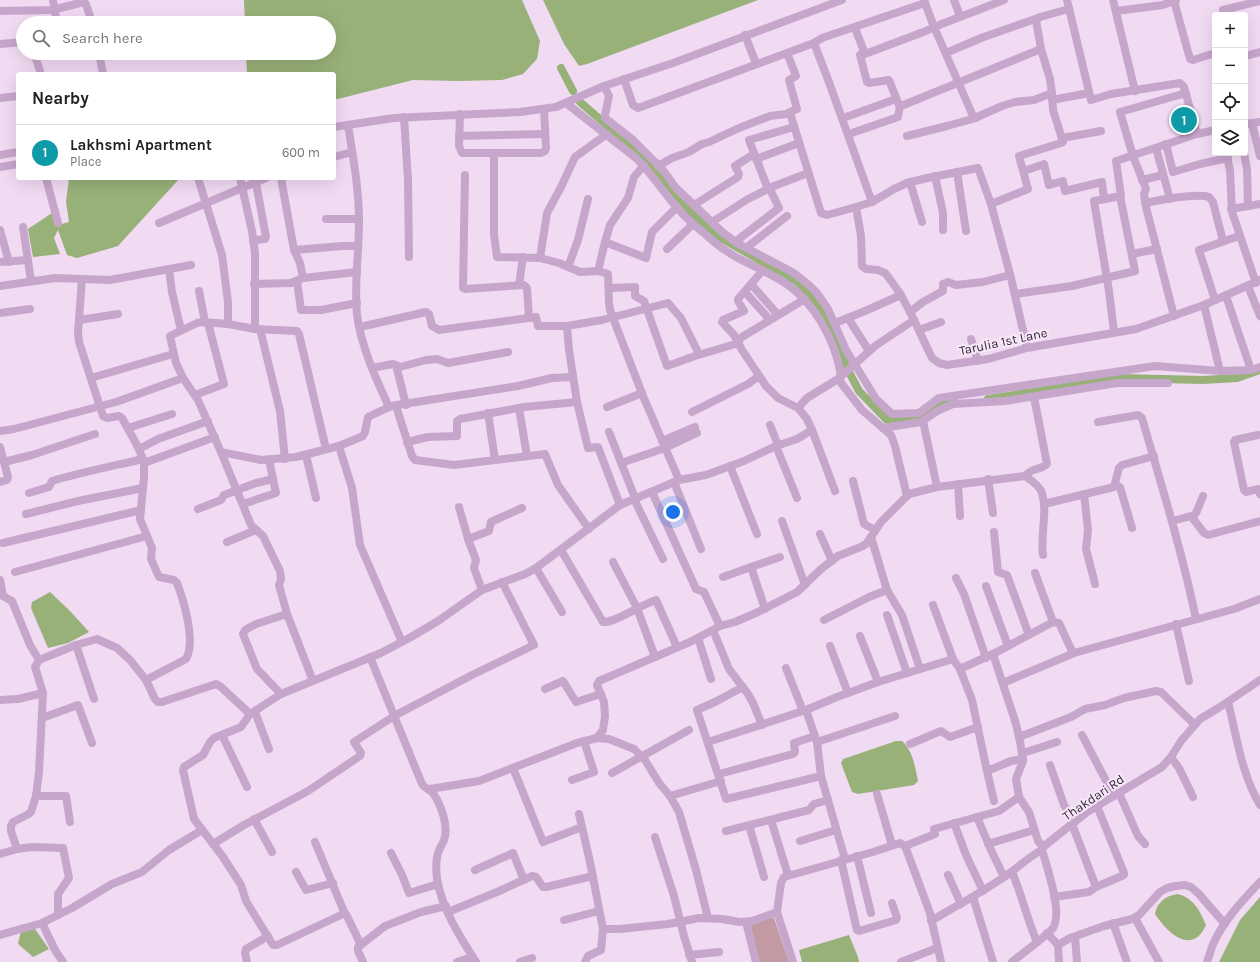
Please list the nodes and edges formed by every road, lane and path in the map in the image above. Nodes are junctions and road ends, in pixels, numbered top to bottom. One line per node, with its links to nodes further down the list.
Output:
1 (53, 0): 11 (street)
2 (842, 0): 22 (street)
3 (954, 0): 18 (street)
4 (1004, 0): 10 (street)
5 (1067, 0): 12 (street)
6 (1113, 0): 15 (street)
7 (1175, 0): 15 (street); 31 (street)
8 (924, 1): 20 (street); 21 (street)
9 (1260, 1): 13 (street)
10 (984, 3): 18 (street)
11 (54, 9): 14 (street); 16 (street); 17 (street)
12 (1069, 9): 19 (street); 42 (street)
13 (1223, 9)
14 (0, 11)
15 (1116, 11): 41 (street)
16 (56, 16)
17 (90, 16)
18 (960, 16): 20 (street)
19 (1038, 18): 26 (street); 30 (street)
20 (934, 27): 27 (street); 30 (street)
21 (855, 28): 24 (street); 27 (street)
22 (746, 35): 35 (street); 38 (street)
23 (16, 43): 25 (street)
24 (814, 43): 29 (street); 53 (street)
25 (0, 44)
26 (1041, 49): 39 (street); 45 (street)
27 (864, 52): 47 (street)
28 (1260, 52): 32 (street)
29 (787, 53): 38 (street); 50 (street)
30 (946, 53): 39 (street)
31 (1212, 54)
32 (1248, 55)
33 (36, 60): 36 (street)
34 (100, 60): 37 (street)
35 (755, 61)
36 (40, 72)
37 (103, 72)
38 (624, 79): 40 (street)
39 (959, 82): 47 (street); 54 (street)
40 (604, 86): 48 (street); 83 (street)
41 (1135, 91): 42 (street); 43 (street)
42 (1089, 93): 45 (street)
43 (1186, 93): 64 (street); 77 (street)
44 (16, 96): 46 (street)
45 (1052, 96): 54 (street); 67 (street)
46 (0, 98)
47 (898, 102): 53 (street); 63 (street)
48 (566, 103): 49 (street); 62 (street)
49 (544, 110): 51 (street); 61 (street)
50 (790, 113): 58 (street); 83 (street)
51 (460, 114): 52 (street); 65 (street)
52 (404, 117): 56 (street); 140 (street)
53 (843, 118): 63 (street)
54 (976, 118): 66 (street)
55 (1252, 123): 80 (street)
56 (348, 125): 57 (street); 72 (street)
57 (336, 127)
58 (794, 127): 68 (street); 76 (street)
59 (1101, 131): 67 (street)
60 (1212, 131): 64 (street)
61 (545, 134): 65 (street); 73 (street)
62 (607, 134): 82 (street); 142 (street)
63 (848, 134): 105 (street)
64 (1197, 134): 69 (street)
65 (459, 136): 73 (street)
66 (907, 136)
67 (1062, 138): 85 (street)
68 (799, 142): 76 (street); 86 (street)
69 (1166, 144): 70 (street); 78 (street)
70 (1156, 148): 77 (street); 89 (street)
71 (16, 152): 74 (street)
72 (352, 152): 75 (street); 117 (street)
73 (494, 153): 141 (street)
74 (0, 154)
75 (336, 156)
76 (755, 156): 99 (street); 110 (street)
77 (1133, 156): 96 (street); 101 (street)
78 (1227, 156): 114 (street)
79 (1245, 156): 111 (street)
80 (1260, 156)
81 (16, 164): 84 (street)
82 (644, 166): 112 (street); 132 (street)
83 (658, 166): 110 (street)
84 (0, 167)
85 (1024, 171): 103 (street); 108 (street)
86 (808, 172): 99 (street); 113 (street)
87 (956, 172): 90 (street); 108 (street); 128 (street)
88 (465, 175): 160 (street)
89 (1163, 175): 96 (street); 104 (street)
90 (935, 176): 97 (street); 127 (street)
91 (47, 180): 121 (street)
92 (199, 180): 106 (street)
93 (241, 180): 100 (street)
94 (262, 180): 98 (street)
95 (281, 180): 138 (street)
96 (1142, 180): 107 (street)
97 (910, 182): 105 (street); 120 (street)
98 (256, 183): 100 (street); 130 (street)
99 (769, 188): 119 (street); 133 (street)
100 (243, 189): 106 (street); 130 (street)
101 (1120, 196): 103 (street); 139 (street)
102 (588, 199): 147 (street)
103 (1104, 199): 153 (street)
104 (1170, 199): 107 (street); 123 (street)
105 (872, 202): 113 (street)
106 (206, 203): 122 (street); 188 (street)
107 (1146, 203): 137 (street)
108 (991, 204): 152 (street)
109 (1260, 204): 111 (street)
110 (694, 205): 119 (street)
111 (1248, 206): 114 (street)
112 (677, 207): 124 (street); 132 (street)
113 (856, 207): 166 (street, Tarulia 1st Lane)
114 (1231, 209): 118 (street)
115 (787, 216): 135 (street)
116 (326, 219): 117 (street)
117 (359, 219): 134 (street)
118 (1234, 219): 123 (street); 129 (street)
119 (712, 222): 133 (street)
120 (922, 222)
121 (58, 223)
122 (159, 223)
123 (1219, 223): 131 (street)
124 (693, 224): 136 (street); 149 (street)
125 (23, 227): 143 (street)
126 (0, 230): 145 (street)
127 (943, 230)
128 (966, 232)
129 (1239, 236): 131 (street); 157 (street)
130 (253, 240): 158 (street)
131 (1223, 241): 169 (street)
132 (605, 242): 150 (street)
133 (735, 242): 135 (street)
134 (358, 246): 138 (street); 151 (street)
135 (746, 248): 187 (street)
136 (667, 249)
137 (1157, 249): 139 (street); 179 (street)
138 (294, 250): 155 (street)
139 (1132, 254): 153 (street)
140 (409, 257)
141 (523, 257): 142 (street); 160 (street)
142 (540, 258): 147 (street)
143 (28, 260): 145 (street); 156 (street)
144 (0, 262): 145 (street)
145 (9, 262)
146 (191, 265): 148 (street)
147 (568, 268): 150 (street)
148 (169, 269): 154 (street); 192 (street)
149 (763, 270): 159 (street); 168 (street)
150 (598, 271): 162 (street)
151 (357, 272): 155 (street); 170 (street)
152 (1010, 275): 165 (street); 178 (street)
153 (1106, 277): 165 (street); 194 (street)
154 (82, 279): 156 (street); 183 (street)
155 (300, 279): 158 (street); 170 (street)
156 (31, 281): 161 (street)
157 (1255, 283): 167 (street, Tarulia 1st Lane); 180 (street)
158 (254, 284): 191 (street)
159 (752, 284): 164 (street); 176 (street)
160 (519, 285): 181 (street)
161 (0, 286)
162 (609, 288): 173 (street); 177 (street)
163 (199, 291): 186 (street)
164 (745, 292): 184 (street); 196 (street)
165 (1015, 294): 197 (street)
166 (901, 295): 178 (street, Tarulia 1st Lane); 182 (street)
167 (1226, 296): 169 (street, Tarulia 1st Lane); 207 (street)
168 (805, 299): 176 (street); 211 (street)
169 (1215, 300): 171 (street, Tarulia 1st Lane)
170 (356, 303): 190 (street)
171 (1204, 305): 179 (street, Tarulia 1st Lane); 208 (street)
172 (30, 309): 174 (street)
173 (646, 309): 177 (street); 201 (street); 201 (street)
174 (0, 313)
175 (118, 314): 183 (street)
176 (778, 315): 184 (street)
177 (613, 316): 189 (street); 215 (street)
178 (912, 316): 193 (street, Tarulia 1st Lane); 198 (street)
179 (1174, 316): 194 (street, Tarulia 1st Lane)
180 (1260, 316)
181 (529, 318): 189 (street); 190 (street)
182 (848, 318): 187 (street); 198 (street)
183 (79, 320): 212 (street)
184 (770, 320): 196 (street)
185 (941, 322): 193 (street)
186 (206, 323): 188 (street); 192 (street); 216 (street)
187 (835, 323): 204 (street)
188 (228, 324): 191 (street)
189 (567, 326): 209 (street)
190 (360, 327): 206 (street)
191 (257, 329): 247 (street); 253 (street)
192 (181, 330): 200 (street)
193 (919, 330): 202 (street, Tarulia 1st Lane)
194 (1114, 332): 197 (street, Tarulia 1st Lane)
195 (971, 339): 202 (street)
196 (738, 342): 201 (street); 210 (street)
197 (1027, 348): 202 (street, Tarulia 1st Lane)
198 (869, 351): 204 (street)
199 (508, 352): 203 (street)
200 (173, 354): 212 (street); 213 (street)
201 (699, 354)
202 (978, 361)
203 (396, 365): 206 (street); 219 (street)
204 (852, 365): 208 (street); 211 (street)
205 (1260, 366): 207 (street)
206 (372, 368): 221 (street)
207 (1251, 370): 208 (street)
208 (1220, 371)
209 (573, 376): 218 (street); 219 (street)
210 (759, 376): 224 (street); 225 (street)
211 (840, 377): 224 (street); 233 (street)
212 (91, 378): 220 (street)
213 (183, 378): 216 (street); 220 (street)
214 (1168, 383): 217 (street)
215 (642, 393): 222 (street); 242 (street)
216 (195, 395): 228 (street)
217 (1034, 397): 229 (street); 259 (street)
218 (577, 402): 223 (street); 282 (street)
219 (406, 405): 221 (street)
220 (101, 406): 232 (street); 236 (street)
221 (392, 406): 241 (street); 244 (street)
222 (607, 407)
223 (519, 408): 226 (street); 250 (street)
224 (798, 408): 235 (street)
225 (692, 412)
226 (488, 413): 241 (street); 255 (street)
227 (172, 414): 232 (street)
228 (208, 421): 240 (street); 246 (street)
229 (923, 421): 233 (street); 267 (street)
230 (1098, 422): 251 (street)
231 (770, 426): 243 (street)
232 (128, 428): 246 (street)
233 (883, 428): 275 (street)
234 (696, 430): 242 (street)
235 (812, 430): 243 (street); 270 (street)
236 (0, 431)
237 (608, 432): 257 (street)
238 (95, 434): 252 (street)
239 (1258, 435): 274 (street)
240 (215, 437): 248 (street); 256 (street)
241 (407, 442): 255 (street)
242 (663, 444): 257 (street); 262 (street)
243 (777, 445): 258 (street); 279 (street)
244 (338, 446): 247 (street); 340 (street)
245 (0, 447): 252 (street)
246 (139, 449): 256 (street)
247 (326, 449): 249 (street)
248 (221, 452): 254 (street); 269 (street)
249 (306, 455): 253 (street); 277 (street)
250 (527, 456): 255 (street); 295 (street)
251 (1154, 456): 266 (street); 292 (street)
252 (2, 458): 264 (street)
253 (286, 458): 254 (street)
254 (269, 460): 260 (street)
255 (495, 460)
256 (143, 461): 268 (street); 272 (street)
257 (621, 463): 278 (street)
258 (730, 466): 262 (street); 298 (street)
259 (1025, 476): 261 (street); 281 (street)
260 (273, 479): 269 (street); 280 (street)
261 (988, 480): 265 (street); 287 (street)
262 (676, 481): 271 (street); 305 (street)
263 (853, 481): 300 (street)
264 (0, 482)
265 (958, 484): 267 (street); 289 (street)
266 (1116, 485): 273 (street); 294 (street)
267 (937, 487): 275 (street)
268 (143, 488): 286 (street); 288 (street)
269 (237, 490): 280 (street); 285 (street)
270 (834, 491)
271 (652, 492): 278 (street); 336 (street)
272 (29, 493)
273 (1084, 494): 281 (street); 320 (street)
274 (1260, 494)
275 (907, 496): 300 (street)
276 (1202, 496): 290 (street)
277 (316, 498)
278 (635, 498): 282 (street); 309 (street)
279 (797, 498)
280 (243, 504): 296 (street)
281 (1044, 504): 307 (street)
282 (620, 505): 295 (street)
283 (459, 507): 302 (street)
284 (522, 508): 302 (street)
285 (198, 509)
286 (141, 510): 301 (street); 304 (street)
287 (993, 513)
288 (26, 514)
289 (960, 516)
290 (1193, 517): 292 (street); 293 (street)
291 (782, 521): 321 (street)
292 (1172, 521): 332 (street)
293 (1260, 521)
294 (1132, 528)
295 (589, 529): 306 (street)
296 (256, 530): 303 (street); 330 (street)
297 (994, 532): 337 (street)
298 (757, 534)
299 (820, 534): 310 (street)
300 (873, 534): 310 (street); 324 (street)
301 (147, 536): 314 (street); 356 (street)
302 (468, 539): 323 (street)
303 (227, 542)
304 (3, 543)
305 (701, 549)
306 (561, 550): 313 (street); 327 (street)
307 (1043, 554)
308 (780, 557): 312 (street)
309 (662, 559)
310 (832, 561): 321 (street)
311 (613, 562): 327 (street)
312 (751, 567): 316 (street); 328 (street)
313 (536, 568): 319 (street); 329 (street)
314 (15, 572)
315 (1035, 573): 334 (street)
316 (723, 577)
317 (956, 578): 346 (street)
318 (0, 582): 350 (street)
319 (502, 582): 323 (street); 373 (street)
320 (1095, 584)
321 (805, 585): 328 (street)
322 (986, 586): 343 (street)
323 (482, 590): 340 (street)
324 (887, 590): 333 (street); 352 (street)
325 (1260, 599): 332 (street)
326 (933, 605): 349 (street)
327 (637, 608): 344 (street); 348 (street)
328 (764, 609): 336 (street)
329 (562, 612)
330 (288, 614): 358 (street); 366 (street)
331 (886, 615): 354 (street)
332 (1196, 619): 335 (street)
333 (824, 620)
334 (1053, 622): 337 (street); 345 (street)
335 (1176, 624): 345 (street); 359 (street)
336 (717, 628): 339 (street); 362 (street)
337 (1029, 635): 343 (street)
338 (860, 636): 360 (street)
339 (698, 638): 344 (street); 355 (street)
340 (402, 642): 347 (street)
341 (76, 645): 350 (street); 356 (street); 368 (street)
342 (830, 646): 365 (street)
343 (1008, 646): 346 (street)
344 (678, 647): 348 (street)
345 (1074, 652): 361 (street)
346 (989, 656): 353 (street); 361 (street)
347 (370, 658): 358 (street); 373 (street)
348 (654, 658): 367 (street)
349 (953, 659): 352 (street); 353 (street)
350 (39, 660): 364 (street)
351 (786, 668): 371 (street)
352 (920, 669): 354 (street)
353 (960, 669): 378 (street)
354 (907, 673): 360 (street)
355 (711, 679)
356 (146, 680): 372 (street)
357 (1260, 680): 370 (street, Thakdari Rd)
358 (313, 681): 366 (street)
359 (1189, 681)
360 (878, 682): 365 (street)
361 (1003, 683): 382 (street)
362 (743, 688): 376 (street); 386 (street)
363 (545, 689): 367 (street)
364 (43, 693): 369 (street); 375 (street)
365 (848, 693): 371 (street)
366 (281, 694): 372 (street)
367 (601, 694): 383 (street)
368 (94, 699)
369 (0, 700)
370 (1228, 702): 377 (street, Thakdari Rd); 411 (street)
371 (805, 711): 376 (street); 384 (street)
372 (253, 713): 380 (street); 390 (street)
373 (394, 716): 402 (street); 415 (street)
374 (895, 716): 384 (street)
375 (42, 718): 388 (street); 405 (street)
376 (762, 725): 386 (street)
377 (1195, 725): 382 (street); 393 (street, Thakdari Rd)
378 (978, 727): 389 (street); 396 (street)
379 (689, 730): 391 (street)
380 (222, 735): 401 (street); 422 (street)
381 (1082, 735): 404 (street)
382 (1020, 737): 392 (street)
383 (597, 738): 385 (street); 391 (street)
384 (816, 739): 398 (street); 399 (street)
385 (584, 741): 395 (street); 400 (street)
386 (708, 742): 399 (street)
387 (1057, 742): 392 (street)
388 (92, 743)
389 (910, 744)
390 (269, 749)
391 (642, 756): 397 (street); 406 (street)
392 (1023, 756): 396 (street); 407 (street)
393 (1171, 757): 404 (street, Thakdari Rd); 408 (street)
394 (1050, 765): 419 (street)
395 (513, 768): 402 (street); 421 (street)
396 (987, 771): 410 (street)
397 (612, 773)
398 (821, 776): 399 (street); 409 (street)
399 (720, 778): 406 (street)
400 (572, 780)
401 (246, 787)
402 (430, 789): 452 (street)
403 (877, 794): 432 (street)
404 (1117, 794): 412 (street, Thakdari Rd); 431 (street)
405 (36, 796): 417 (street); 434 (street)
406 (670, 796): 465 (street)
407 (1019, 797): 414 (street); 424 (street)
408 (1194, 797)
409 (828, 800): 416 (street); 423 (street)
410 (994, 801)
411 (1260, 805)
412 (1097, 806): 419 (street, Thakdari Rd); 453 (street)
413 (579, 814): 421 (street)
414 (977, 817): 418 (street); 430 (street)
415 (254, 819): 429 (street); 436 (street)
416 (771, 820): 420 (street); 444 (street)
417 (70, 822)
418 (954, 823): 433 (street); 454 (street)
419 (1074, 823): 435 (street, Thakdari Rd); 453 (street)
420 (749, 826): 425 (street); 448 (street)
421 (582, 827): 446 (street)
422 (202, 830): 429 (street); 464 (street)
423 (836, 830): 427 (street); 440 (street)
424 (1034, 830): 430 (street); 435 (street)
425 (726, 831)
426 (655, 837): 469 (street)
427 (800, 841)
428 (316, 842): 451 (street)
429 (213, 844): 477 (street)
430 (988, 844): 447 (street)
431 (1145, 844)
432 (892, 845): 433 (street); 439 (street)
433 (905, 846): 468 (street)
434 (17, 849): 437 (street); 464 (street)
435 (1043, 849): 443 (street, Thakdari Rd); 456 (street)
436 (272, 852)
437 (0, 854)
438 (391, 854): 452 (street)
439 (857, 856): 440 (street); 462 (street)
440 (843, 860): 444 (street); 457 (street)
441 (475, 870): 449 (street)
442 (296, 872): 451 (street)
443 (1012, 872): 447 (street, Thakdari Rd); 479 (street)
444 (788, 875): 461 (street)
445 (948, 875): 458 (street)
446 (593, 876): 449 (street); 460 (street)
447 (1004, 877): 454 (street, Thakdari Rd)
448 (764, 878)
449 (524, 880): 459 (street)
450 (1260, 882): 473 (street)
451 (333, 883): 463 (street)
452 (438, 884): 459 (street)
453 (1096, 887): 456 (street)
454 (983, 891): 455 (street, Thakdari Rd)
455 (973, 897): 458 (street, Thakdari Rd); 497 (street)
456 (1054, 897): 475 (street)
457 (892, 903)
458 (961, 904): 468 (street, Thakdari Rd)
459 (447, 909): 480 (street); 486 (street)
460 (599, 911): 467 (street); 474 (street)
461 (777, 912): 470 (street); 494 (street)
462 (871, 913)
463 (344, 914): 477 (street); 480 (street)
464 (58, 915): 471 (street)
465 (708, 918): 469 (street); 470 (street)
466 (1135, 918): 472 (street); 473 (street); 502 (street)
467 (564, 920)
468 (931, 920): 482 (street)
469 (680, 922): 474 (street); 485 (street)
470 (746, 922): 493 (street)
471 (42, 923): 476 (street); 487 (street)
472 (1113, 923): 478 (street); 501 (street)
473 (1225, 924): 503 (street)
474 (603, 929): 492 (street)
475 (1047, 933): 479 (street); 481 (street)
476 (0, 935)
477 (268, 936): 488 (street)
478 (1074, 937): 481 (street); 500 (street)
479 (1037, 942): 498 (street)
480 (361, 945): 489 (street)
481 (1058, 945): 499 (street)
482 (938, 948): 495 (street); 496 (street)
483 (719, 952): 485 (street)
484 (532, 958): 491 (street)
485 (691, 958)
486 (474, 959): 490 (street)
487 (63, 962)
488 (247, 962)
489 (363, 962)
490 (457, 962)
491 (520, 962)
492 (585, 962)
493 (756, 962)
494 (793, 962)
495 (901, 962)
496 (941, 962)
497 (993, 962)
498 (1012, 962)
499 (1059, 962)
500 (1077, 962)
501 (1127, 962)
502 (1159, 962)
503 (1206, 962)

